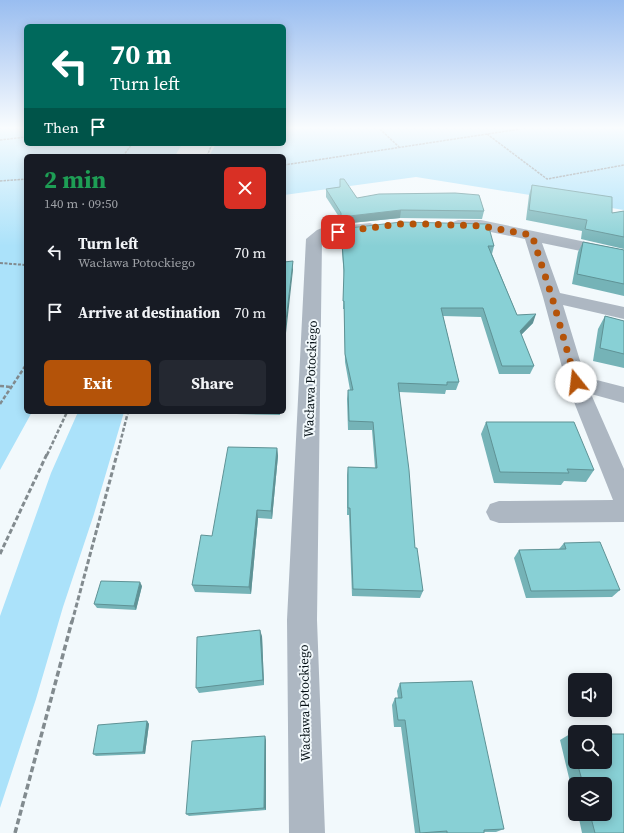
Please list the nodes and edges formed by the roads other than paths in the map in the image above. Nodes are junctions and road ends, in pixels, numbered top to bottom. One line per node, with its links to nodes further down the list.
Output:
1 (392, 225): 12 (street, Wacława Potockiego)
2 (437, 225): 3 (street)
3 (532, 235): 4 (street); 5 (street)
4 (624, 255)
5 (552, 297): 6 (street); 7 (street)
6 (624, 313)
7 (576, 382): 8 (street); 9 (street)
8 (624, 395)
9 (624, 498)
10 (624, 511): 11 (street)
11 (499, 512)
12 (307, 833)

